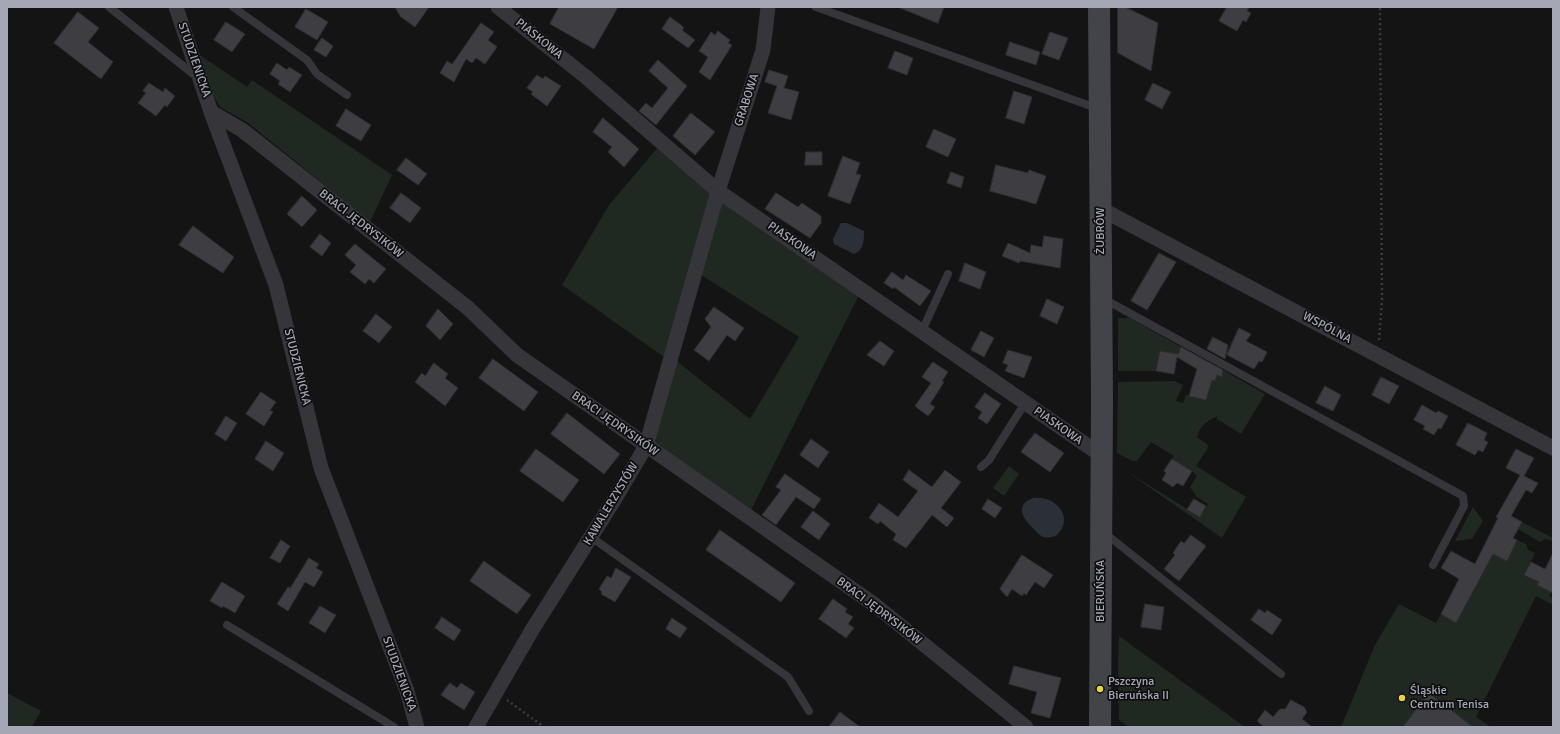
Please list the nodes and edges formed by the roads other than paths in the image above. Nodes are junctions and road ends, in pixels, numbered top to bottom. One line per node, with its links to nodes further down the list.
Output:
1 (109, 7): 8 (lane)
2 (176, 7): 8 (street, STUDZIENICKA)
3 (233, 7): 9 (lane)
4 (498, 7): 12 (street, PIASKOWA)
5 (768, 7): 12 (street, GRABOWA)
6 (816, 7): 10 (lane)
7 (1099, 7): 10 (main road, ŻUBRÓW)
8 (200, 80): 11 (street, STUDZIENICKA)
9 (347, 95)
10 (1100, 110): 13 (main road, ŻUBRÓW)
11 (211, 112): 18 (street, BRACI JĘDRYSIKÓW); 29 (street, STUDZIENICKA)
12 (718, 191): 16 (street, PIASKOWA); 18 (street, KAWALERZYSTÓW)
13 (1101, 208): 15 (main road, ŻUBRÓW); 19 (street, WSPÓLNA)
14 (948, 274): 16 (lane)
15 (1101, 297): 20 (main road, ŻUBRÓW); 24 (lane)
16 (922, 330): 17 (street, PIASKOWA)
17 (1024, 402): 20 (street, PIASKOWA); 21 (lane)
18 (646, 446): 22 (street, KAWALERZYSTÓW); 31 (street, BRACI JĘDRYSIKÓW)
19 (1553, 448)
20 (1101, 455): 32 (main road, BIERUŃSKA)
21 (981, 467)
22 (591, 537): 27 (lane); 30 (street, KAWALERZYSTÓW)
23 (1111, 538): 26 (lane)
24 (1433, 565)
25 (227, 626): 28 (lane)
26 (1281, 674)
27 (809, 711)
28 (394, 727)
29 (417, 727)
30 (476, 727)
31 (1026, 727)
32 (1100, 727)

